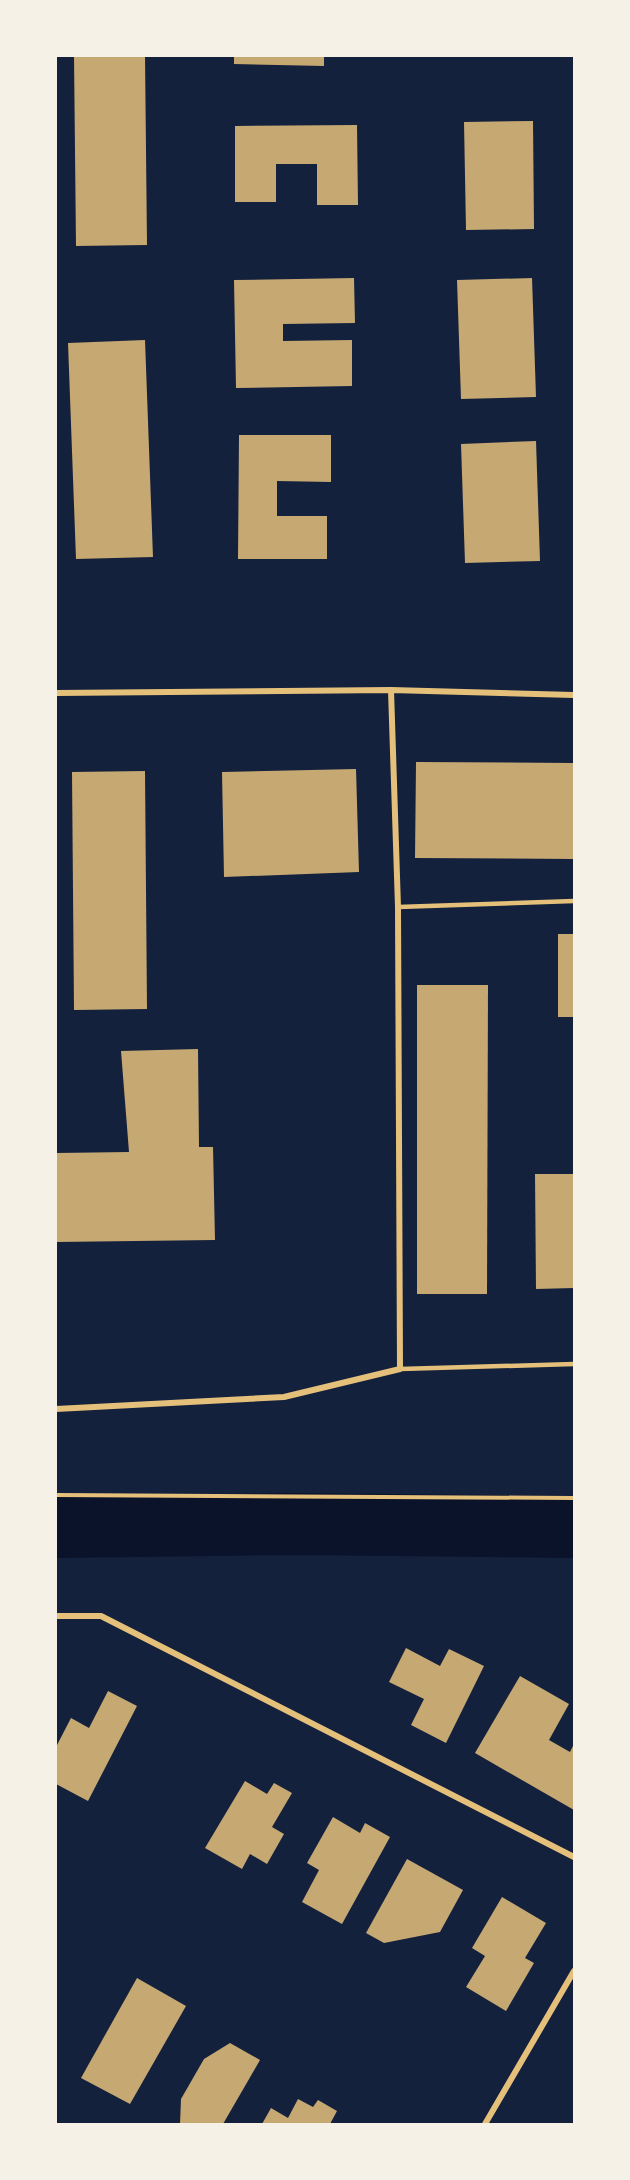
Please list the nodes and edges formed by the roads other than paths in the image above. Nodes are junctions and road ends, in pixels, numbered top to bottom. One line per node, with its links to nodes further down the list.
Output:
1 (391, 690): 2 (street); 3 (street); 5 (street)
2 (56, 693)
3 (574, 695)
4 (574, 901): 5 (lane)
5 (398, 907): 7 (street)
6 (574, 1364): 7 (lane)
7 (400, 1369): 8 (street)
8 (56, 1409)
9 (56, 1616): 10 (street)
10 (574, 1857)
11 (574, 1971): 12 (street)
12 (485, 2124)

